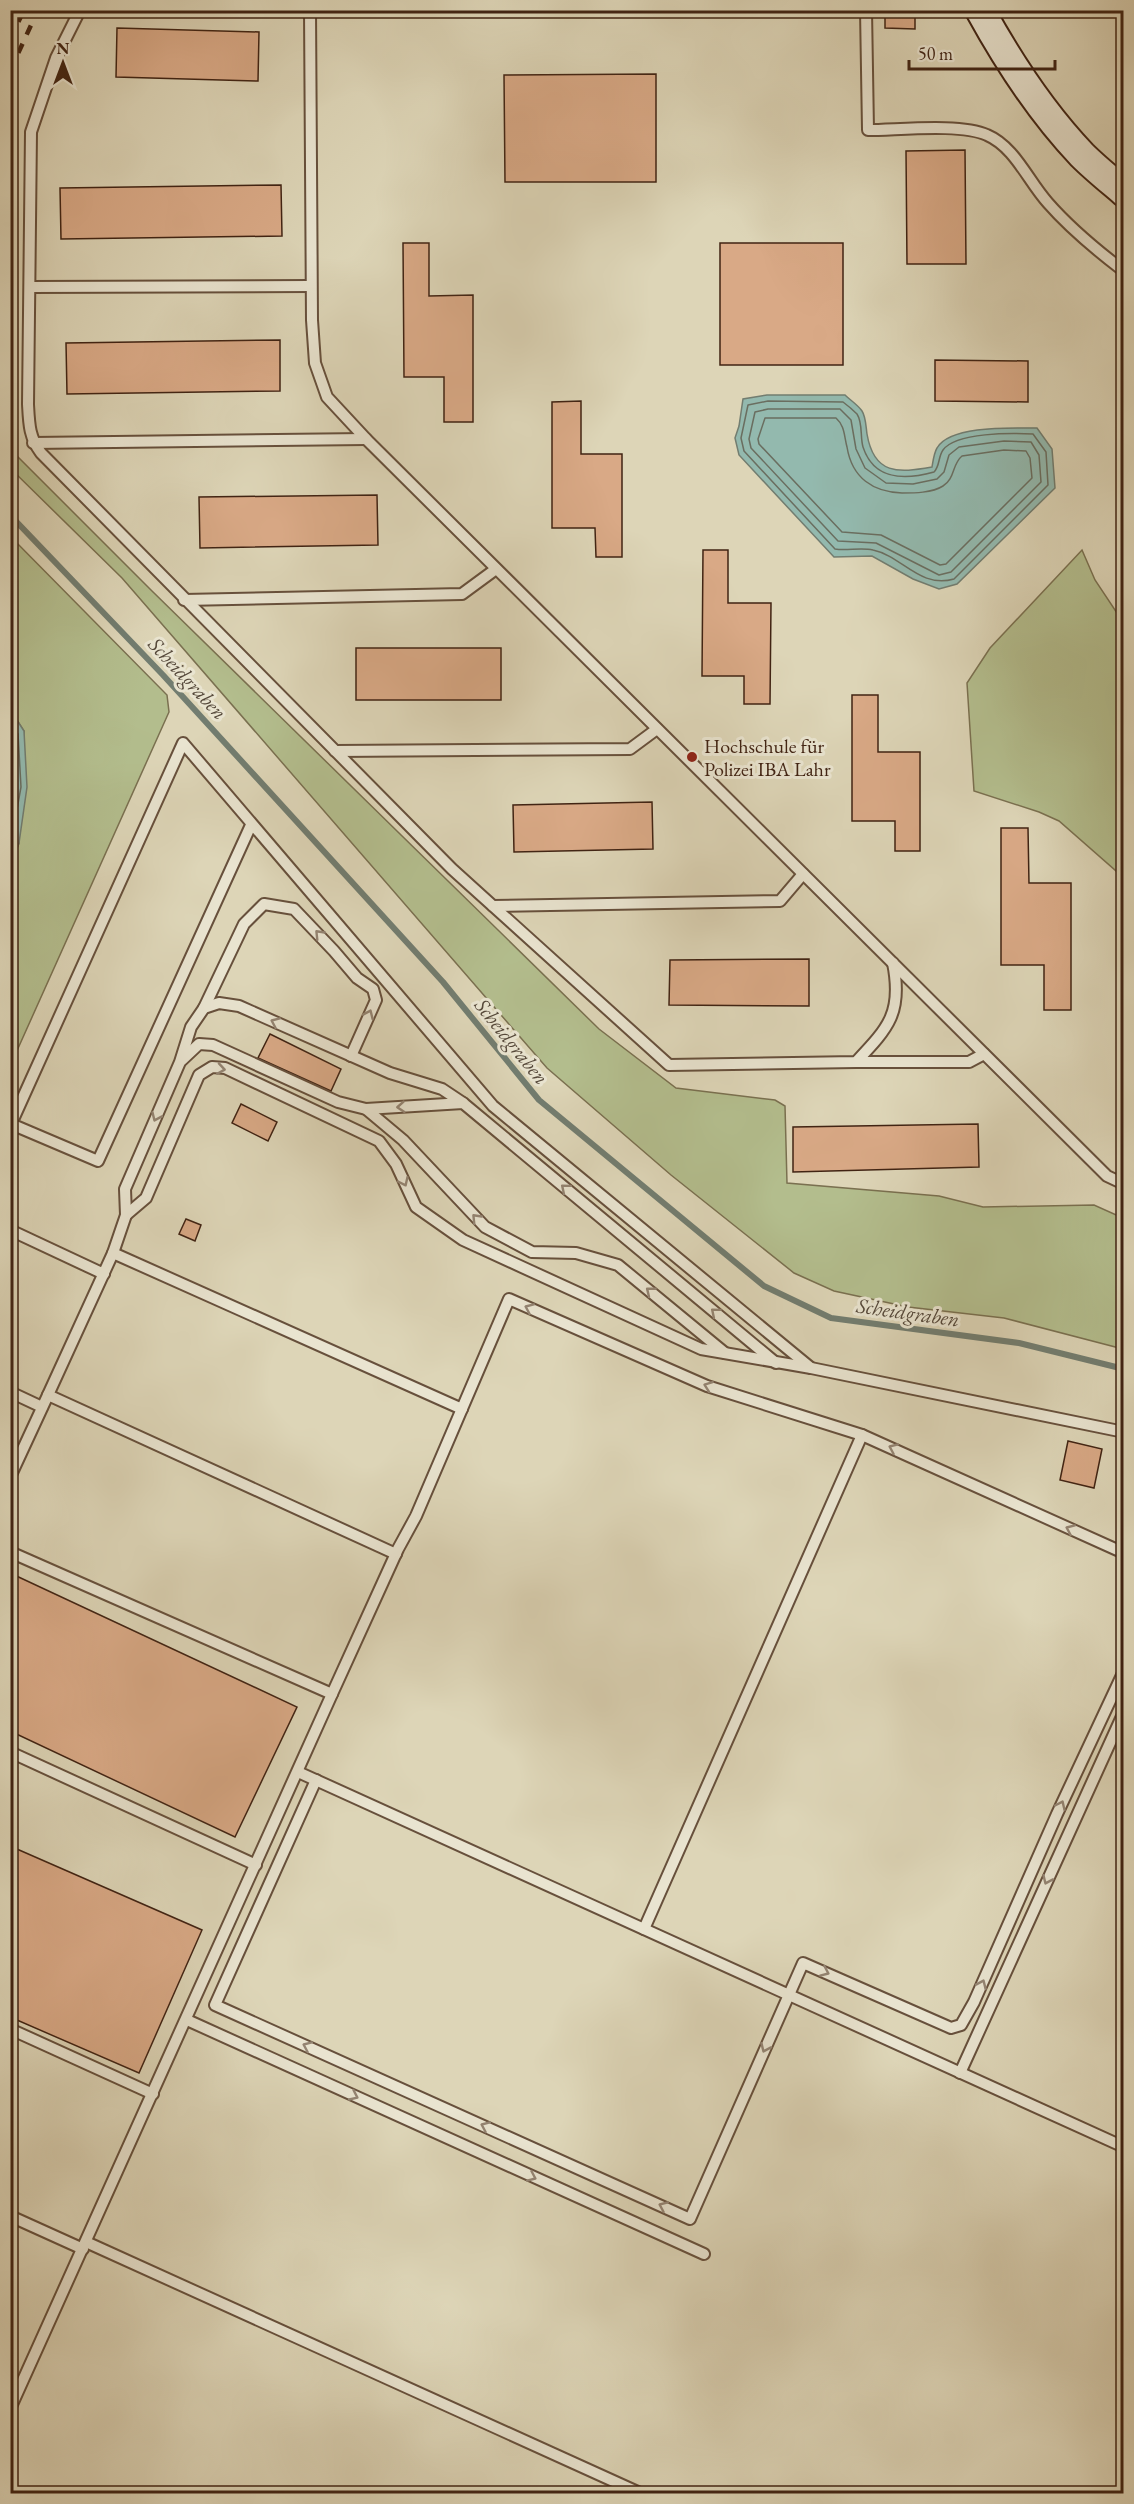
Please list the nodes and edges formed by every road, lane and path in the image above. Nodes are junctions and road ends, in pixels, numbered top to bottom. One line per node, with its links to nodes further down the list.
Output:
1 (80, 10): 8 (lane)
2 (310, 10): 7 (lane)
3 (866, 10): 6 (lane)
4 (980, 10): 5 (street)
5 (1124, 192)
6 (1120, 268)
7 (311, 286): 8 (lane); 9 (lane)
8 (30, 287): 10 (lane)
9 (366, 439): 10 (lane); 11 (lane)
10 (33, 443): 12 (lane)
11 (496, 569): 12 (lane); 13 (lane)
12 (184, 600): 14 (lane)
13 (657, 729): 14 (lane); 16 (lane)
14 (335, 751): 17 (lane)
15 (251, 825): 15 (lane); 33 (lane)
16 (803, 874): 17 (lane); 18 (lane)
17 (493, 906): 23 (lane)
18 (893, 963): 20 (lane); 23 (lane)
19 (204, 1008): 21 (lane, one-way to 19); 21 (lane, one-way to 19); 22 (lane)
20 (984, 1054): 23 (lane); 26 (lane)
21 (351, 1056): 24 (lane)
22 (180, 1062): 25 (lane); 27 (lane, one-way to 27)
23 (856, 1062)
24 (464, 1103): 25 (lane, one-way to 25); 32 (lane, one-way to 24)
25 (366, 1109): 31 (lane, one-way to 25)
26 (1124, 1184)
27 (126, 1215): 29 (lane); 31 (lane, one-way to 31)
28 (10, 1230): 30 (lane)
29 (113, 1253): 30 (lane); 37 (lane)
30 (104, 1274): 35 (lane)
31 (727, 1355): 32 (lane)
32 (776, 1363): 33 (lane)
33 (811, 1368): 38 (lane)
34 (10, 1392): 36 (lane)
35 (48, 1395): 36 (lane); 43 (lane)
36 (42, 1407): 40 (lane)
37 (462, 1409): 39 (lane, one-way to 37); 43 (lane)
38 (1124, 1432)
39 (862, 1435): 42 (lane, one-way to 39); 51 (lane)
40 (10, 1477)
41 (10, 1552): 45 (lane)
42 (1124, 1553)
43 (396, 1554): 45 (lane)
44 (1124, 1671): 52 (lane, one-way to 44)
45 (332, 1694): 48 (lane)
46 (1124, 1712): 55 (lane, one-way to 55)
47 (10, 1752): 50 (lane)
48 (298, 1772): 49 (lane); 50 (lane)
49 (316, 1780): 51 (lane); 52 (lane, one-way to 49)
50 (256, 1865): 53 (lane)
51 (644, 1929): 52 (lane)
52 (789, 1995): 55 (lane)
53 (186, 2019): 56 (lane); 60 (lane, one-way to 60)
54 (10, 2029): 56 (lane)
55 (960, 2073): 57 (lane)
56 (153, 2094): 59 (lane)
57 (1124, 2147)
58 (10, 2216): 59 (lane)
59 (84, 2245): 61 (lane); 62 (lane)
60 (704, 2254)
61 (10, 2409)
62 (642, 2493)

